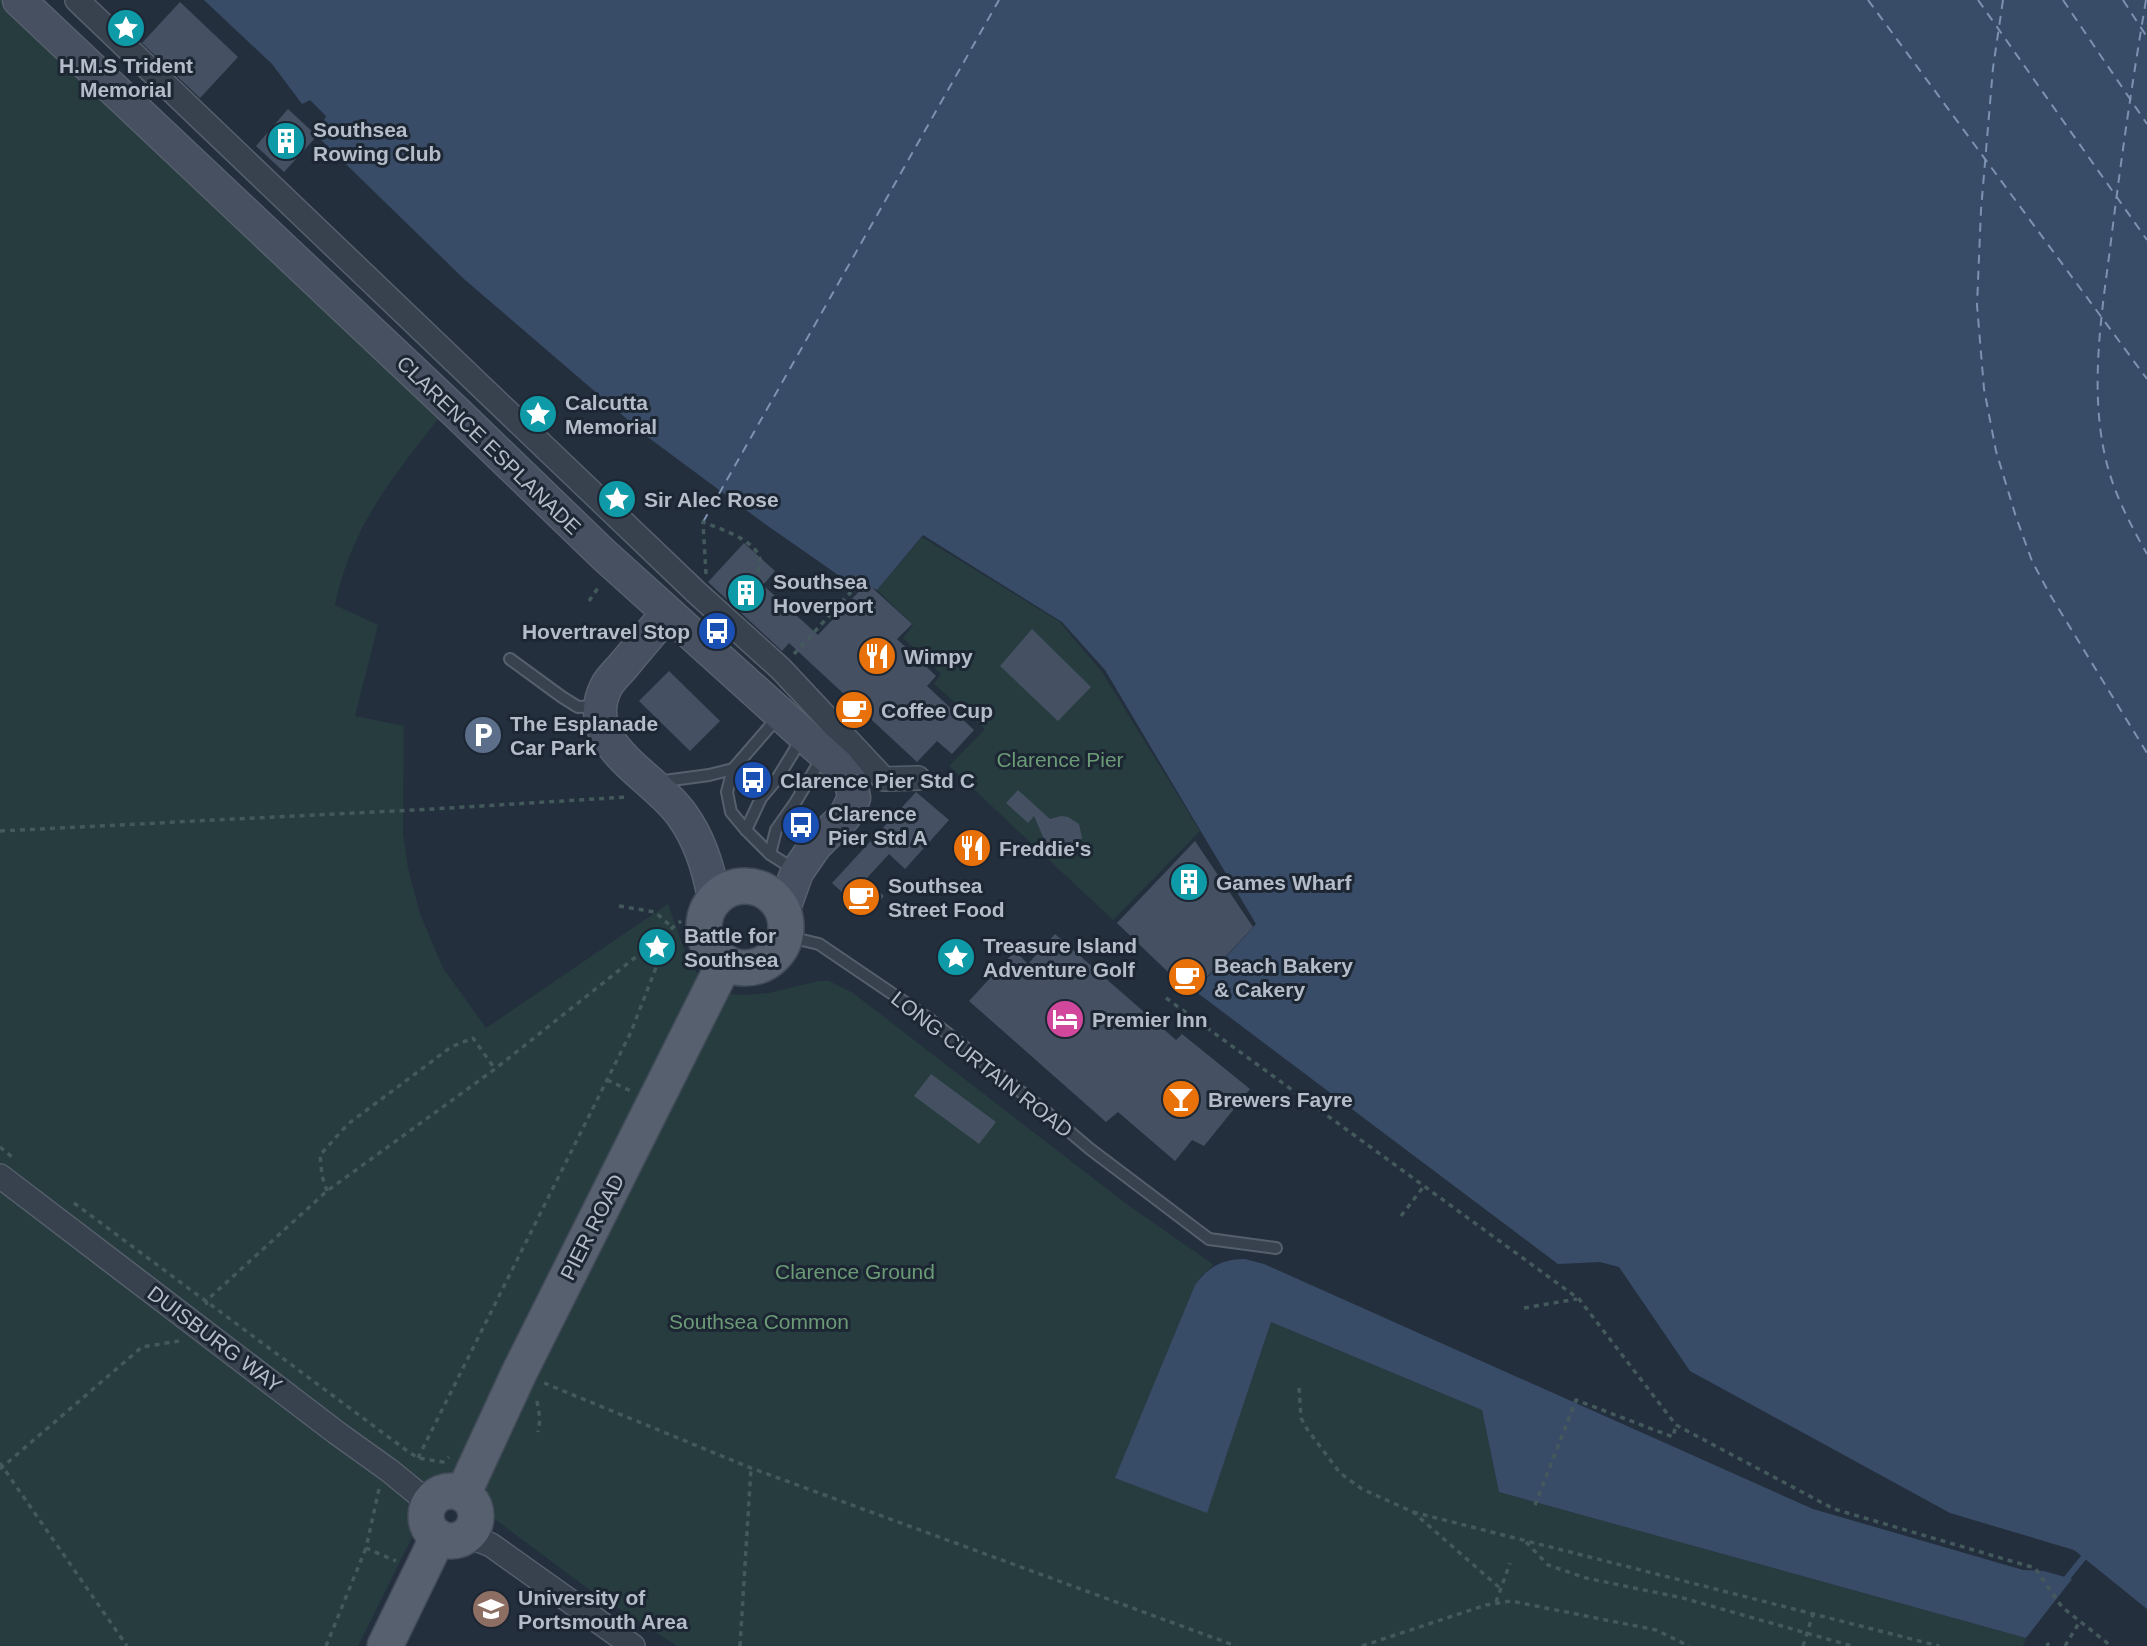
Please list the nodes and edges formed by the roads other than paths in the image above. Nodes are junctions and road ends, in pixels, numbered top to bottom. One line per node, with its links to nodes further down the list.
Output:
1 (19, 0): 3 (street, CLARENCE ESPLANADE)
2 (77, 0): 9 (street)
3 (668, 612): 5 (street); 6 (street, CLARENCE ESPLANADE)
4 (510, 659): 5 (lane)
5 (600, 706): 10 (street)
6 (780, 714): 7 (street, CLARENCE ESPLANADE); 8 (lane)
7 (814, 745): 11 (lane); 12 (lane); 13 (street, CLARENCE ESPLANADE)
8 (733, 769): 10 (lane); 11 (lane)
9 (918, 778)
10 (640, 790): 14 (street)
11 (746, 830): 12 (lane)
12 (770, 854): 13 (lane)
13 (797, 872): 15 (street, CLARENCE ESPLANADE)
14 (714, 899): 15 (main road); 16 (main road)
15 (784, 923): 16 (main road); 18 (lane, LONG CURTAIN ROAD)
16 (725, 962): 19 (main road, PIER ROAD)
17 (7, 1167): 20 (street, DUISBURG WAY)
18 (1276, 1248)
19 (463, 1494): 20 (main road); 21 (main road)
20 (429, 1503): 21 (main road)
21 (452, 1536): 22 (main road); 23 (street)
22 (384, 1646)
23 (633, 1646)

